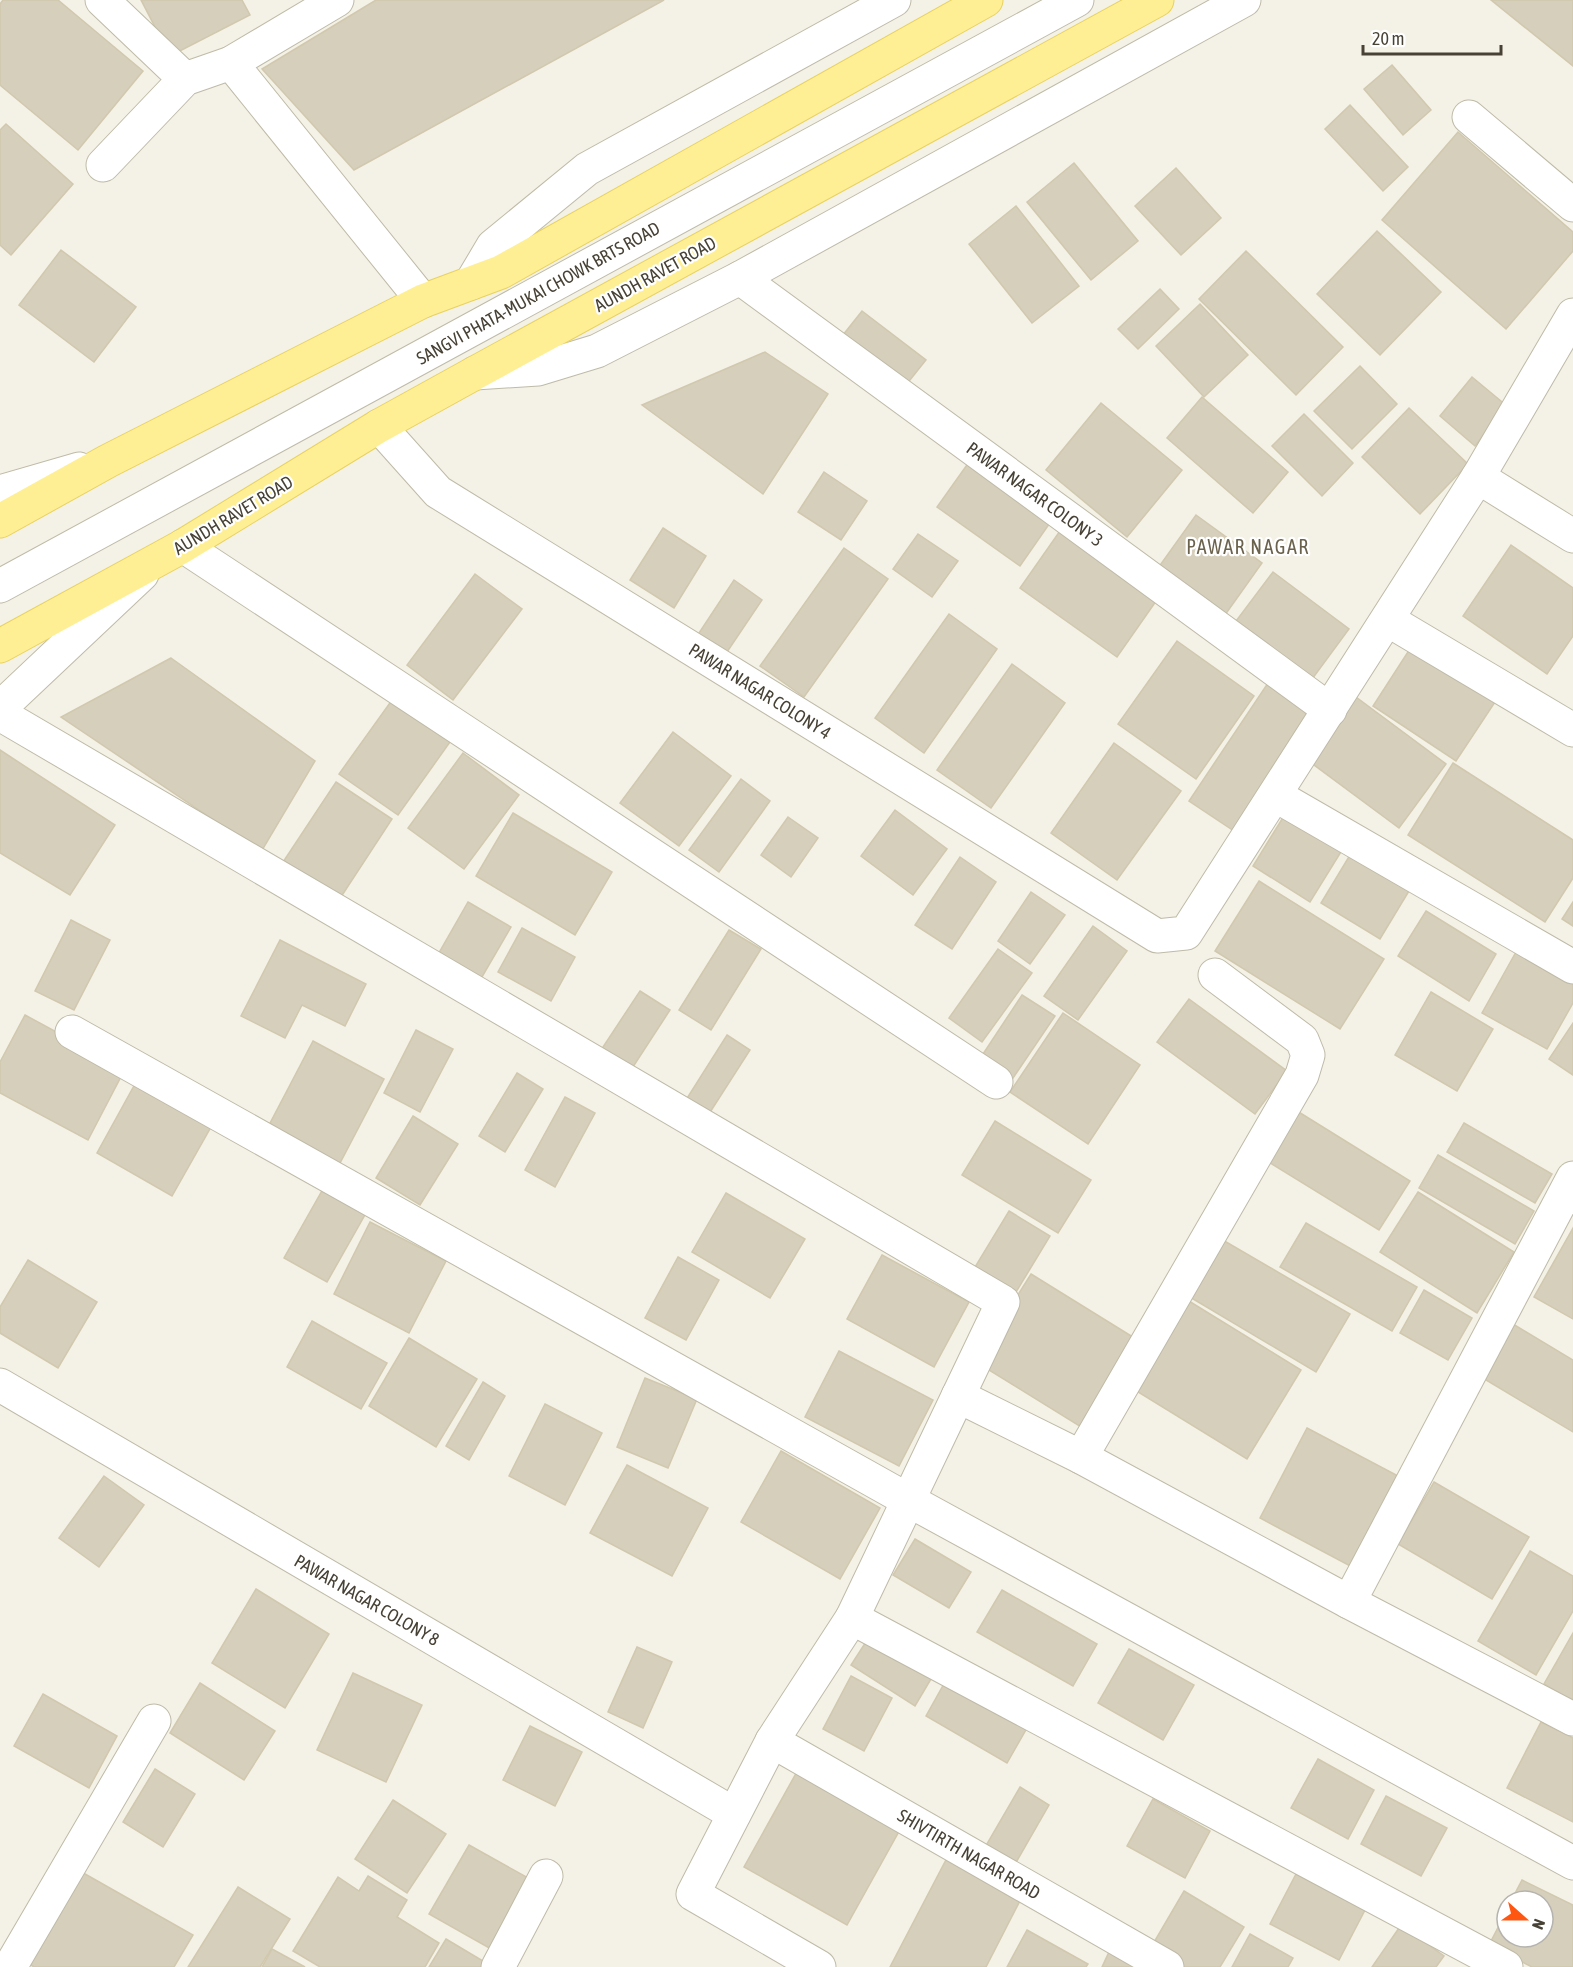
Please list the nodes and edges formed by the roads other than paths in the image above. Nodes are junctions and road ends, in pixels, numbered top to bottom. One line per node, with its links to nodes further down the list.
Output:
1 (102, 0): 9 (street)
2 (337, 0): 8 (street)
3 (894, 0): 14 (street)
4 (986, 0): 14 (main road)
5 (1077, 0): 25 (street, SANGVI PHATA-MUKAI CHOWK BRTS ROAD)
6 (1156, 0): 17 (main road, AUNDH RAVET ROAD)
7 (1244, 0): 13 (street)
8 (231, 63): 9 (street); 15 (street)
9 (185, 78): 11 (street)
10 (1468, 117): 12 (street)
11 (103, 165)
12 (1573, 205)
13 (740, 278): 17 (street); 29 (street, PAWAR NAGAR COLONY 3)
14 (471, 283): 15 (main road)
15 (423, 301): 19 (main road)
16 (1573, 315): 20 (street)
17 (475, 373): 18 (main road, AUNDH RAVET ROAD)
18 (379, 426): 24 (main road, AUNDH RAVET ROAD); 32 (street, PAWAR NAGAR COLONY 4)
19 (108, 461): 21 (street); 22 (main road)
20 (1478, 477): 23 (street); 26 (street)
21 (0, 492)
22 (0, 521)
23 (1573, 536)
24 (171, 552): 27 (main road, AUNDH RAVET ROAD); 28 (street); 36 (street)
25 (0, 586)
26 (1388, 620): 29 (street); 31 (street)
27 (0, 646)
28 (0, 708)
29 (1329, 710): 32 (street)
30 (0, 714): 39 (street)
31 (1573, 730)
32 (1275, 795): 33 (street)
33 (1573, 967)
34 (1215, 975): 40 (street)
35 (72, 1032): 41 (street)
36 (996, 1082)
37 (1573, 1178): 42 (street)
38 (0, 1385): 47 (street, PAWAR NAGAR COLONY 8)
39 (958, 1396): 40 (street); 41 (street)
40 (1081, 1457): 42 (street)
41 (908, 1500): 43 (street); 48 (street)
42 (1349, 1602): 44 (street)
43 (852, 1618): 46 (street); 54 (street)
44 (1573, 1719)
45 (154, 1721): 50 (street)
46 (772, 1741): 47 (street); 53 (street, SHIVTIRTH NAGAR ROAD)
47 (734, 1814): 52 (street)
48 (1573, 1863)
49 (546, 1876): 51 (street)
50 (10, 1967)
51 (498, 1967)
52 (819, 1967)
53 (1167, 1967)
54 (1506, 1967)

